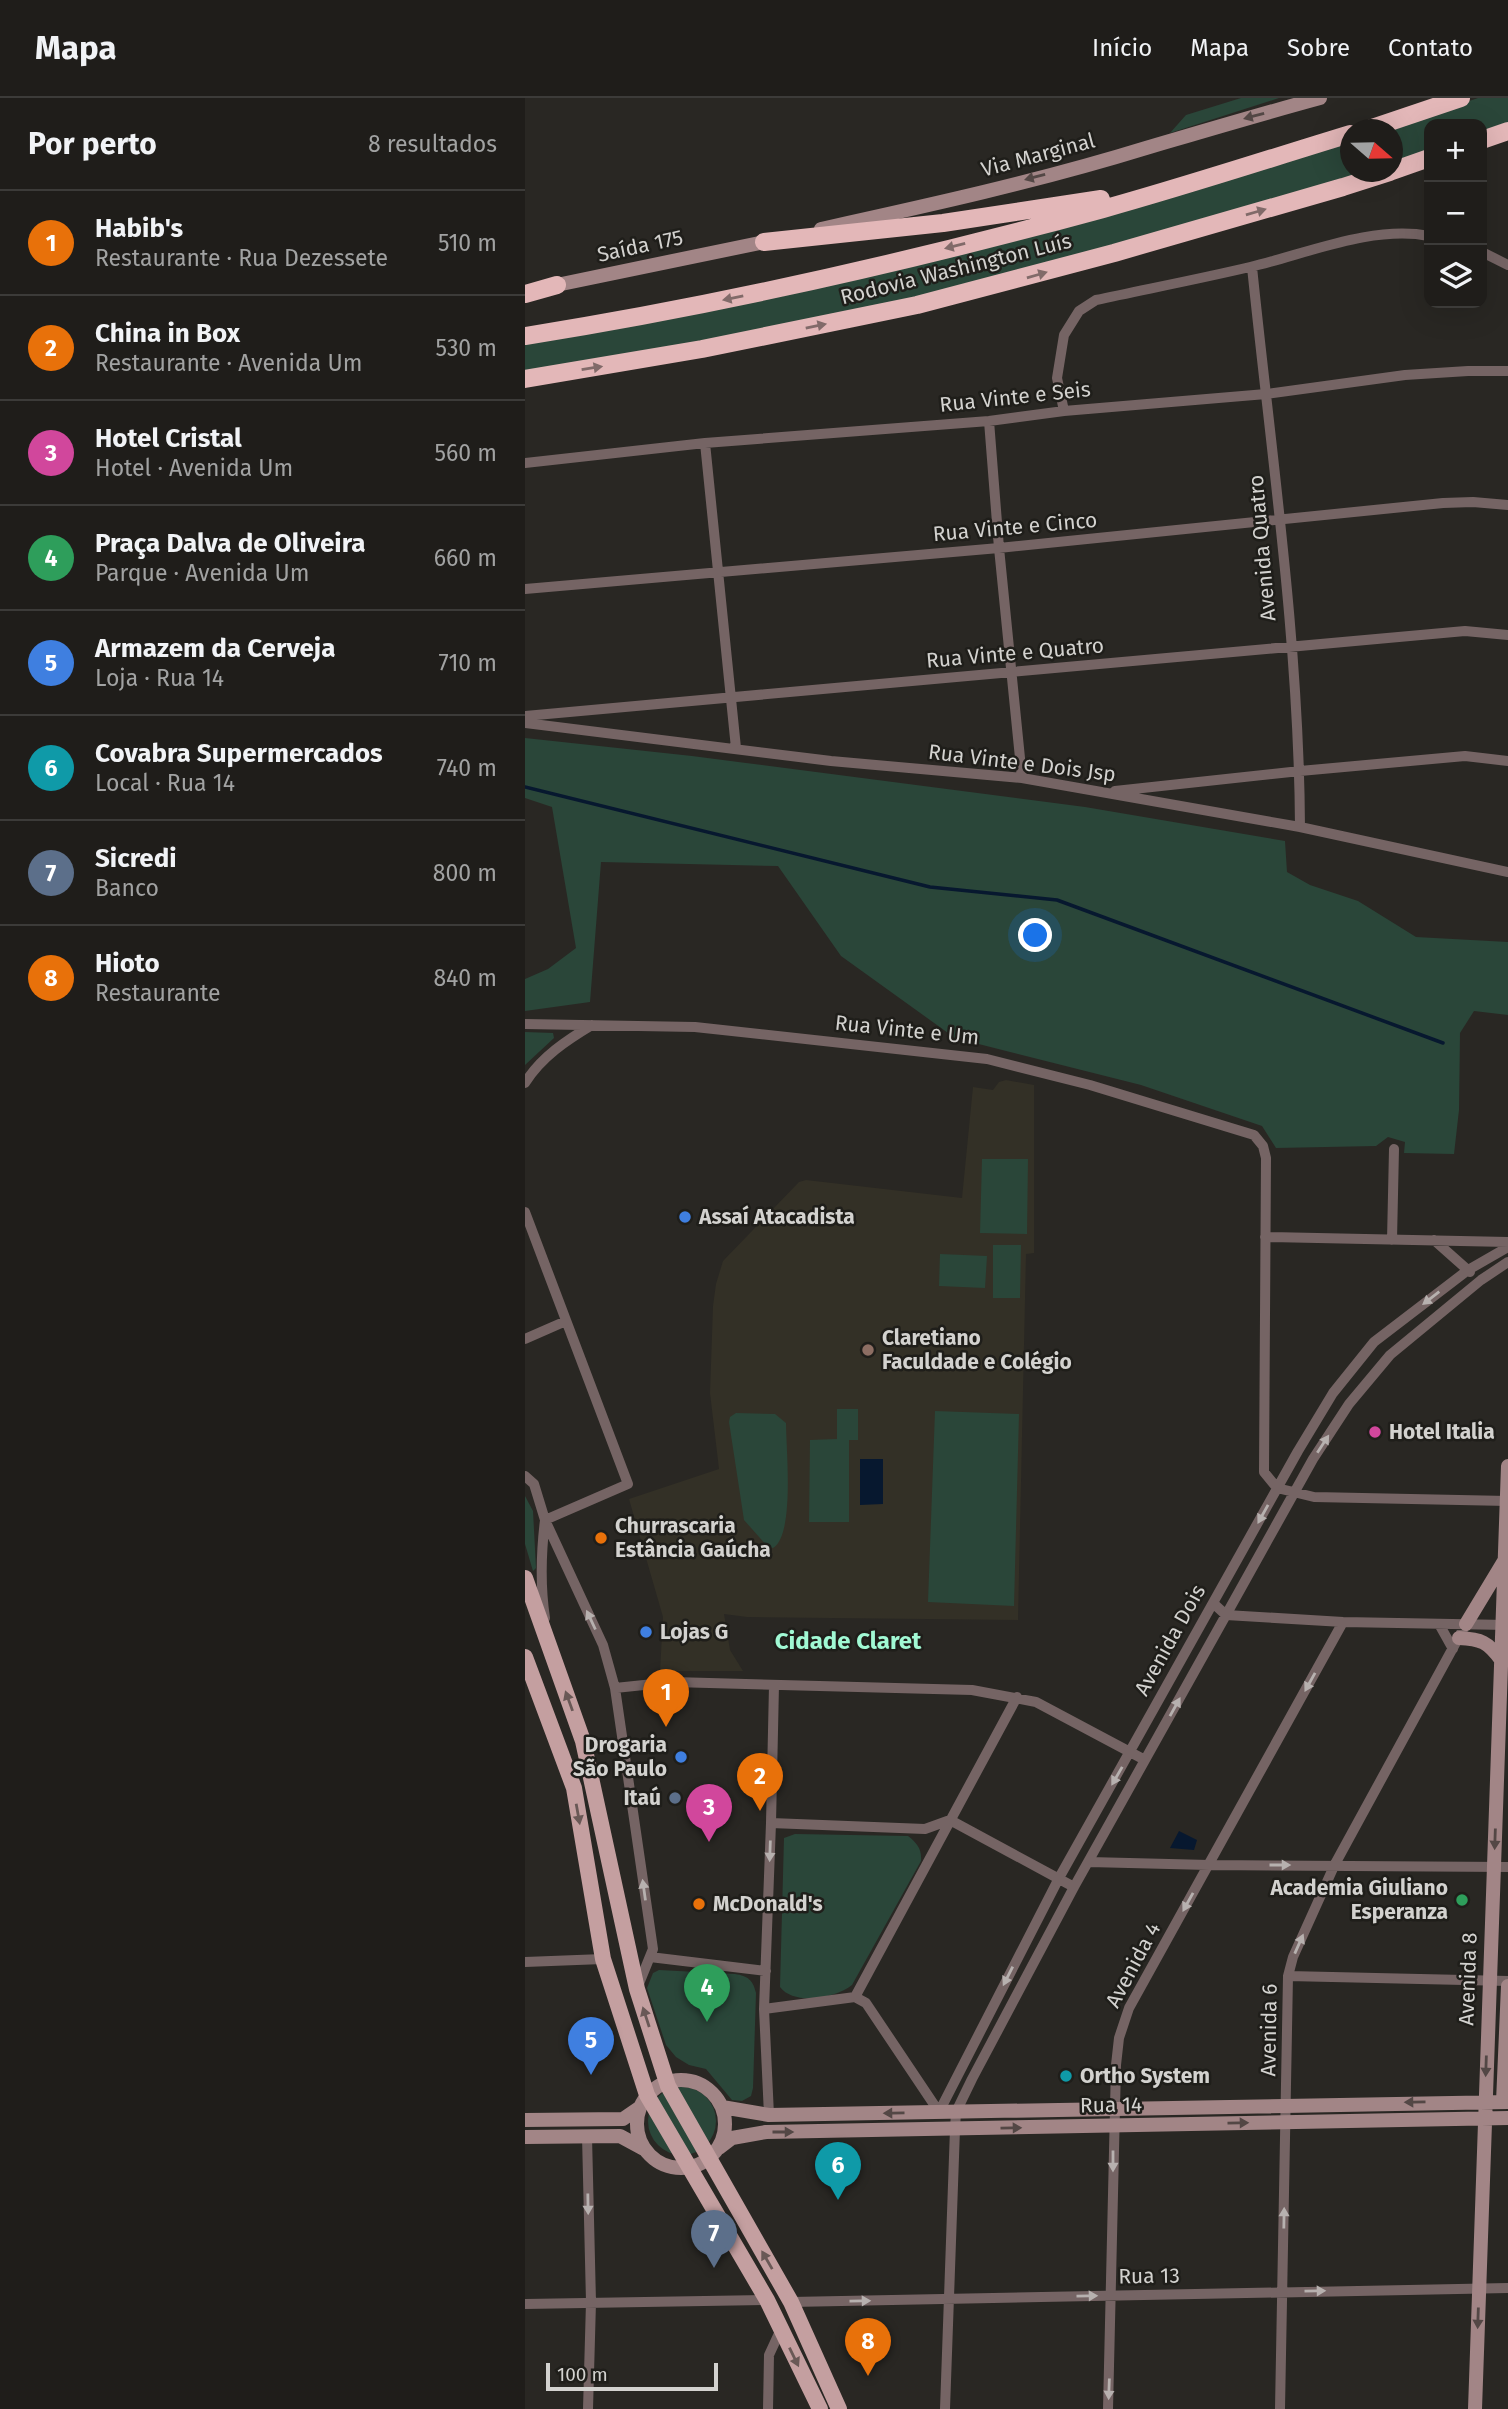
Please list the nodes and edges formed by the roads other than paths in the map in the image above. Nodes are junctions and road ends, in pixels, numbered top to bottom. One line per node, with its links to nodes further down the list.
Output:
1 (1320, 98): 12 (main road, Via Marginal, one-way to 12)
2 (1461, 98): 3 (highway)
3 (1399, 119)
4 (1508, 131): 6 (highway)
5 (1340, 137): 10 (highway, Rodovia Washington Luís)
6 (1487, 138)
7 (1424, 160): 8 (highway, Rodovia Washington Luís)
8 (1403, 167)
9 (1358, 182): 20 (highway, Rodovia Washington Luís, one-way to 9)
10 (1190, 183): 12 (highway); 18 (highway, Rodovia Washington Luís, one-way to 18)
11 (1424, 236): 15 (street)
12 (764, 242): 16 (main road, Saída 175)
13 (1487, 254): 14 (street)
14 (1508, 265)
15 (1252, 267): 21 (street, Avenida Quatro); 22 (street)
16 (557, 285): 17 (highway)
17 (525, 293)
18 (525, 336)
19 (1508, 371): 21 (street, Rua Vinte e Seis)
20 (525, 379)
21 (1266, 394): 22 (street, Rua Vinte e Seis); 27 (street, Avenida Quatro)
22 (1064, 411): 23 (street, Rua Vinte e Seis)
23 (989, 421): 24 (street, Rua Vinte e Seis); 28 (street)
24 (705, 443): 25 (street, Rua Vinte e Seis); 29 (street)
25 (525, 463)
26 (1508, 505): 27 (street, Rua Vinte e Cinco)
27 (1281, 521): 28 (street, Rua Vinte e Cinco); 32 (street, Avenida Quatro)
28 (999, 548): 29 (street, Rua Vinte e Cinco); 33 (street)
29 (718, 574): 30 (street, Rua Vinte e Cinco); 34 (street)
30 (525, 589)
31 (1508, 635): 32 (street, Rua Vinte e Quatro)
32 (1290, 647): 33 (street, Rua Vinte e Quatro); 39 (street, Avenida Quatro)
33 (1011, 674): 34 (street, Rua Vinte e Quatro); 40 (street)
34 (729, 696): 35 (street, Rua Vinte e Quatro); 37 (street)
35 (525, 716)
36 (525, 723): 37 (street, Rua Vinte e Dois Jsp)
37 (736, 748): 40 (street, Rua Vinte e Dois Jsp)
38 (1508, 761): 39 (street)
39 (1300, 771): 41 (street); 42 (street, Avenida Quatro)
40 (1022, 778): 41 (street, Rua Vinte e Dois Jsp)
41 (1105, 792): 42 (street, Rua Vinte e Dois Jsp)
42 (1300, 827): 43 (street, Rua Vinte e Dois Jsp)
43 (1508, 872)
44 (525, 1024): 45 (street, Rua Vinte e Um)
45 (594, 1024): 46 (street); 49 (street, Rua Vinte e Um)
46 (525, 1083)
47 (1394, 1149): 50 (street)
48 (525, 1212): 56 (street)
49 (1265, 1237): 50 (street); 60 (street)
50 (1392, 1240): 51 (street)
51 (1434, 1240): 52 (street); 54 (street)
52 (1508, 1244): 54 (street, Avenida Dois)
53 (1508, 1262): 55 (street, Avenida Dois)
54 (1468, 1270): 55 (street); 60 (street, Avenida Dois, one-way to 60)
55 (1481, 1280): 61 (street, Avenida Dois, one-way to 55)
56 (566, 1321): 57 (street); 63 (street)
57 (525, 1339)
58 (1508, 1466): 62 (main road, Avenida 8)
59 (525, 1476): 63 (street)
60 (1277, 1488): 61 (street); 66 (street, Avenida Dois, one-way to 66)
61 (1294, 1492): 62 (street); 67 (street, Avenida Dois)
62 (1507, 1501): 64 (main road, Avenida 8)
63 (545, 1520): 75 (street); 79 (street, one-way to 63)
64 (1505, 1560): 71 (main road); 72 (main road, Avenida 8)
65 (525, 1578): 75 (main road)
66 (1213, 1603): 67 (street); 69 (street, Avenida Dois)
67 (1226, 1615): 68 (street); 73 (street, Avenida Dois)
68 (1343, 1622): 70 (street); 88 (street, Avenida 4, one-way to 88)
69 (1202, 1623): 73 (street); 81 (street, Avenida Dois)
70 (1439, 1624): 71 (street); 74 (street)
71 (1466, 1624): 72 (street); 74 (street, Avenida 6)
72 (1505, 1625): 77 (main road, Avenida 8)
73 (1217, 1631): 83 (street, Avenida Dois, one-way to 73)
74 (1456, 1644): 77 (main road); 87 (street, Avenida 6)
75 (551, 1650): 99 (main road, one-way to 75)
76 (525, 1657): 93 (main road, one-way to 93)
77 (1501, 1660): 82 (main road, Avenida 8)
78 (774, 1685): 79 (street); 80 (street); 85 (street)
79 (615, 1688): 92 (street, one-way to 79)
80 (1017, 1697): 81 (street); 84 (street)
81 (1130, 1752): 83 (street); 90 (street, Avenida Dois, one-way to 90)
82 (1503, 1754): 89 (main road, Avenida 8, one-way to 89)
83 (1145, 1760): 86 (street, Avenida Dois)
84 (950, 1820): 85 (street); 90 (street); 100 (street)
85 (771, 1823): 95 (street, one-way to 95)
86 (1089, 1861): 88 (street); 91 (street, Avenida Dois)
87 (1335, 1864): 88 (street, one-way to 87); 89 (street); 96 (street, Avenida 6, one-way to 87)
88 (1209, 1865): 108 (street, Avenida 4, one-way to 108)
89 (1501, 1867): 97 (main road, Avenida 8)
90 (1059, 1878): 91 (street); 109 (street, Avenida Dois, one-way to 109)
91 (1074, 1887): 110 (street, Avenida Dois)
92 (649, 1957): 95 (street); 99 (street)
93 (603, 1959): 94 (street); 103 (main road)
94 (525, 1962)
95 (766, 1971): 101 (street)
96 (1289, 1976): 97 (street); 106 (street, Avenida 6)
97 (1489, 1982): 98 (street); 104 (main road, Avenida 8, one-way to 104)
98 (1508, 1984): 105 (main road)
99 (637, 1989): 102 (main road, one-way to 99)
100 (855, 1997): 101 (street); 109 (street)
101 (764, 2009): 111 (street)
102 (666, 2082): 103 (main road); 107 (main road); 121 (main road)
103 (643, 2101): 114 (main road); 120 (main road); 122 (main road)
104 (1485, 2101): 105 (main road, Rua 14); 106 (main road, Rua 14, one-way to 106); 113 (main road, Avenida 8)
105 (1506, 2102)
106 (1287, 2104): 108 (main road, Rua 14); 115 (street, Avenida 6)
107 (722, 2107): 111 (main road, Rua 14); 121 (main road)
108 (1114, 2108): 110 (main road, Rua 14); 116 (street, Avenida 4)
109 (939, 2112): 110 (main road, Rua 14); 111 (main road, Rua 14, one-way to 111)
110 (956, 2112): 117 (street)
111 (769, 2115)
112 (1508, 2118): 113 (main road, Rua 14)
113 (1485, 2119): 115 (main road, Rua 14); 123 (main road, Avenida 8)
114 (525, 2120)
115 (1286, 2122): 116 (main road, Rua 14, one-way to 115); 125 (street, Avenida 6, one-way to 115)
116 (1113, 2126): 117 (main road, Rua 14, one-way to 116); 126 (street, Avenida 4, one-way to 126)
117 (955, 2129): 121 (main road, Rua 14, one-way to 117); 127 (street)
118 (587, 2136): 119 (main road); 120 (main road); 129 (street, one-way to 129)
119 (525, 2137)
120 (644, 2149): 122 (main road)
121 (714, 2154): 122 (main road, Rua 14); 130 (main road, one-way to 121)
122 (691, 2168): 128 (main road)
123 (1479, 2288): 124 (street, Rua 13); 125 (street, Rua 13, one-way to 123); 140 (main road, Avenida 8, one-way to 140)
124 (1508, 2288)
125 (1283, 2292): 126 (street, Rua 13); 139 (street, Avenida 6)
126 (1112, 2295): 127 (street, Rua 13, one-way to 126); 138 (street, Avenida 4, one-way to 138)
127 (948, 2299): 130 (street, Rua 13, one-way to 127); 137 (street)
128 (767, 2300): 129 (street); 132 (main road)
129 (591, 2302): 131 (street); 133 (street)
130 (791, 2302): 136 (main road)
131 (525, 2304)
132 (781, 2329): 134 (street); 135 (main road, one-way to 135)
133 (588, 2409)
134 (768, 2409)
135 (820, 2409)
136 (839, 2409)
137 (945, 2409)
138 (1108, 2409)
139 (1280, 2409)
140 (1475, 2409)

